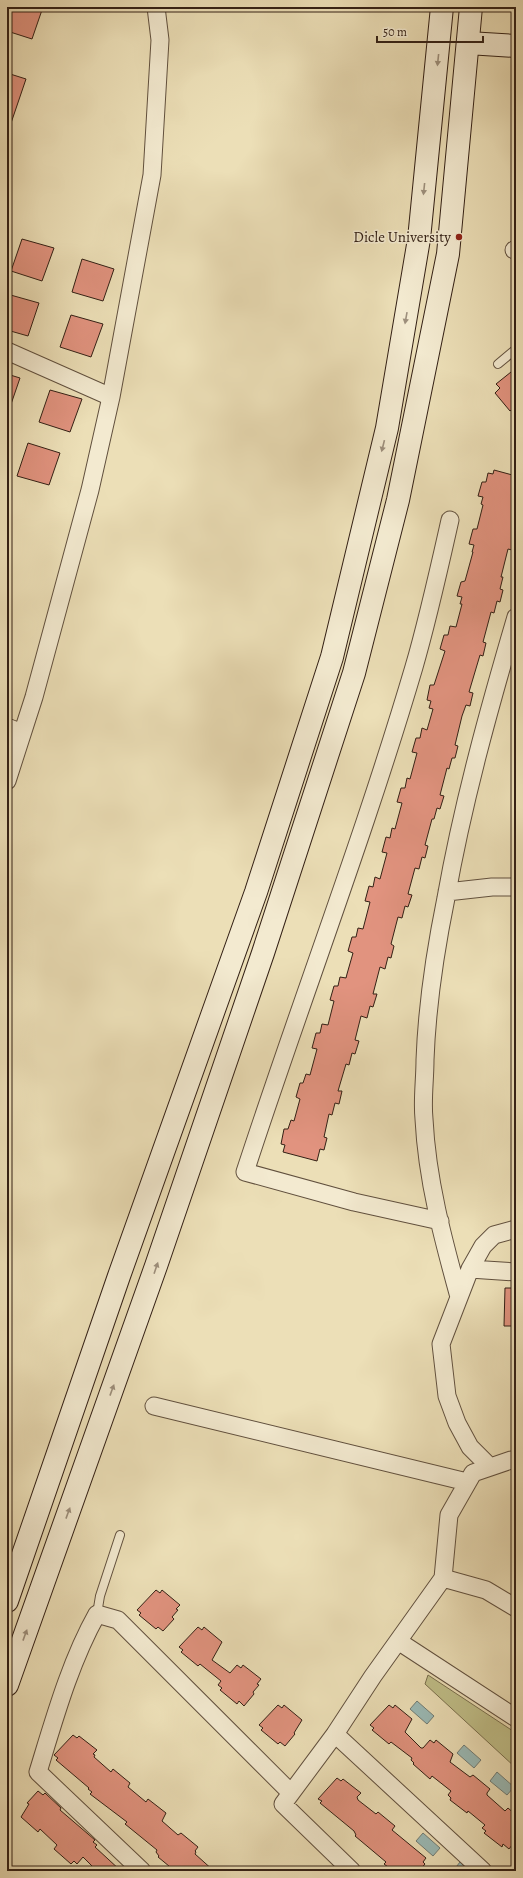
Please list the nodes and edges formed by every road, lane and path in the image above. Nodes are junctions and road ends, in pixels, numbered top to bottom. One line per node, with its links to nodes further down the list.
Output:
1 (156, 7): 9 (street)
2 (442, 7): 27 (street, one-way to 27)
3 (471, 7): 4 (street)
4 (468, 43): 5 (street); 31 (street, one-way to 4)
5 (516, 46)
6 (516, 350): 8 (lane)
7 (7, 351): 9 (street)
8 (498, 364)
9 (111, 397): 12 (street)
10 (450, 520): 16 (street)
11 (516, 617): 15 (street)
12 (15, 730): 13 (street)
13 (7, 781)
14 (516, 887): 15 (street)
15 (447, 892): 16 (street)
16 (440, 1221): 20 (street)
17 (516, 1228): 18 (street)
18 (470, 1268): 19 (street); 20 (street)
19 (516, 1272)
20 (459, 1297): 23 (street)
21 (154, 1406): 24 (street)
22 (516, 1461): 23 (street)
23 (490, 1467): 24 (street)
24 (467, 1482): 26 (street)
25 (120, 1535): 29 (lane)
26 (443, 1578): 28 (street); 30 (street)
27 (7, 1601)
28 (516, 1608)
29 (97, 1614): 34 (street); 35 (street)
30 (398, 1641): 32 (street); 33 (street)
31 (7, 1685)
32 (516, 1718)
33 (335, 1734): 34 (street); 37 (street)
34 (291, 1793): 36 (street)
35 (142, 1871)
36 (352, 1871)
37 (483, 1871)

